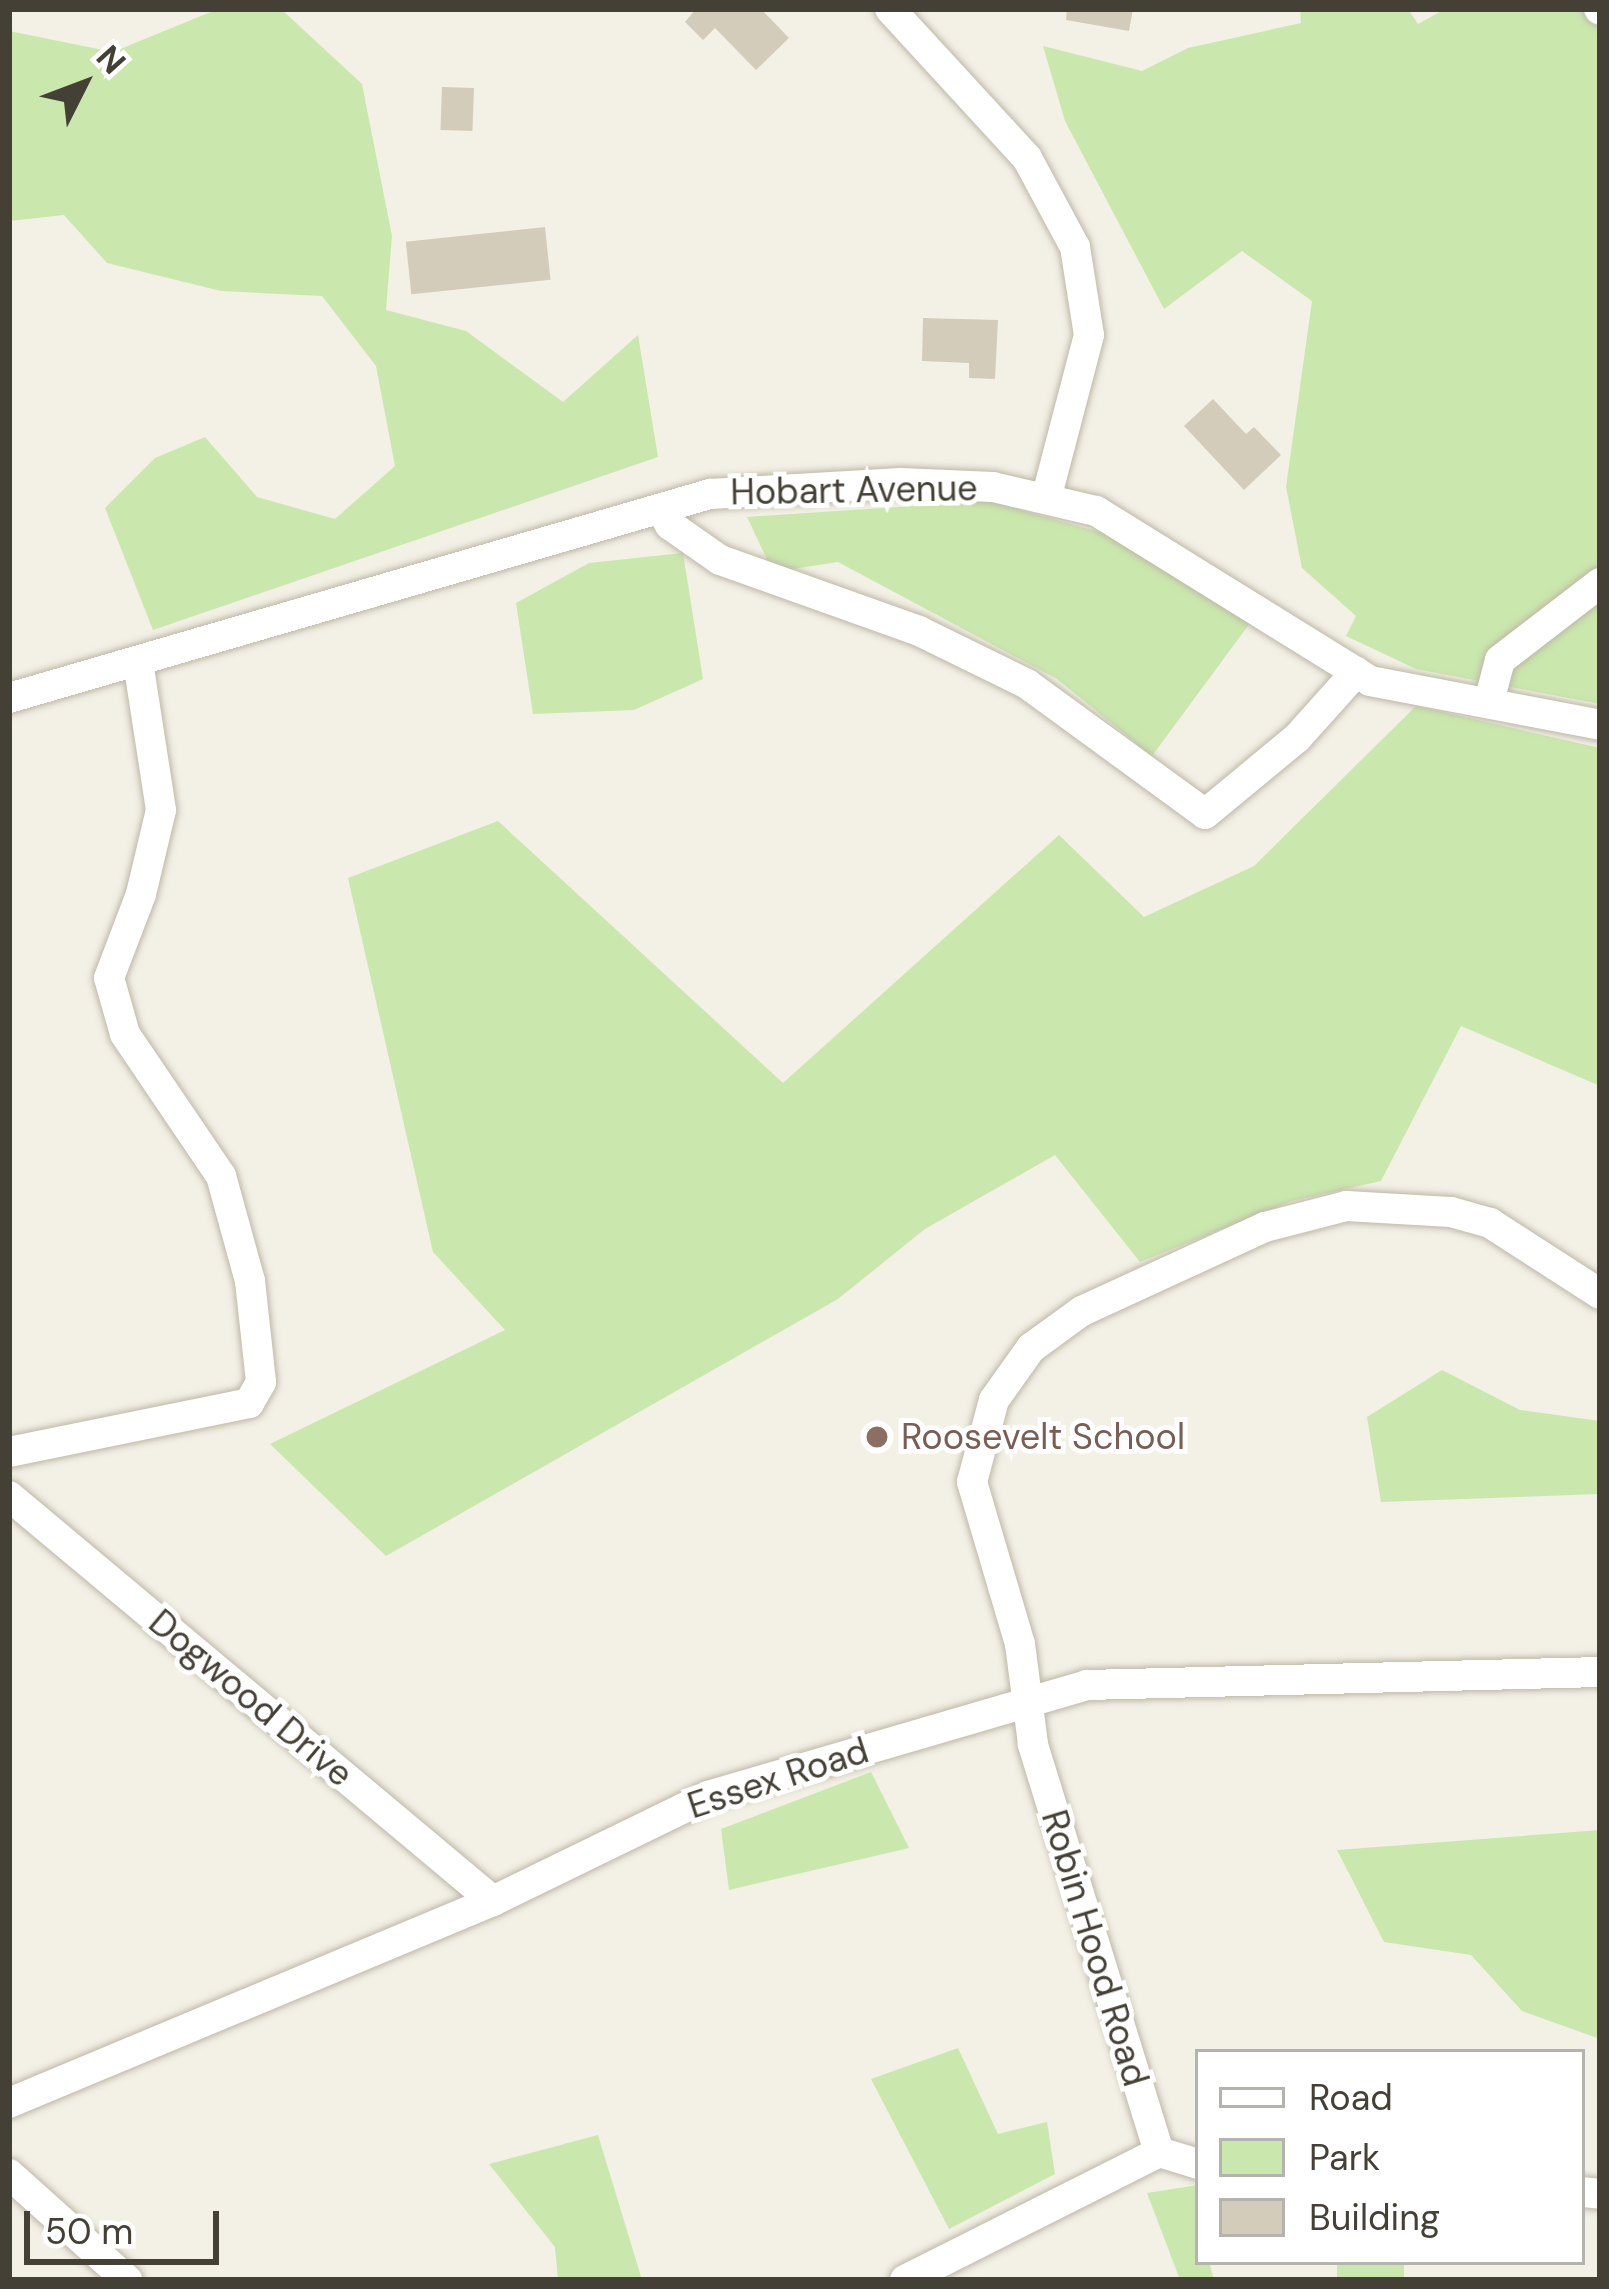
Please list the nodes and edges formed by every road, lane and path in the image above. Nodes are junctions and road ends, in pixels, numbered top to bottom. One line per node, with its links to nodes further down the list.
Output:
1 (890, 9): 2 (street)
2 (1047, 495): 3 (street, Hobart Avenue); 6 (street, Hobart Avenue)
3 (661, 508): 5 (street, Hobart Avenue); 6 (street)
4 (1598, 581): 8 (street)
5 (138, 662): 7 (street, Hobart Avenue); 11 (street)
6 (1356, 672): 8 (street, Hobart Avenue)
7 (9, 698)
8 (1490, 702): 9 (street, Hobart Avenue)
9 (1600, 725)
10 (1600, 1294): 14 (street, Robin Hood Road)
11 (9, 1451)
12 (9, 1496): 15 (street, Dogwood Drive)
13 (1600, 1672): 14 (street, Essex Road)
14 (1029, 1702): 15 (street, Essex Road); 17 (street, Robin Hood Road)
15 (493, 1900): 16 (street, Essex Road)
16 (9, 2102)
17 (1159, 2152): 18 (street); 21 (street)
18 (1195, 2163)
19 (9, 2174): 20 (street)
20 (127, 2280)
21 (905, 2280)

